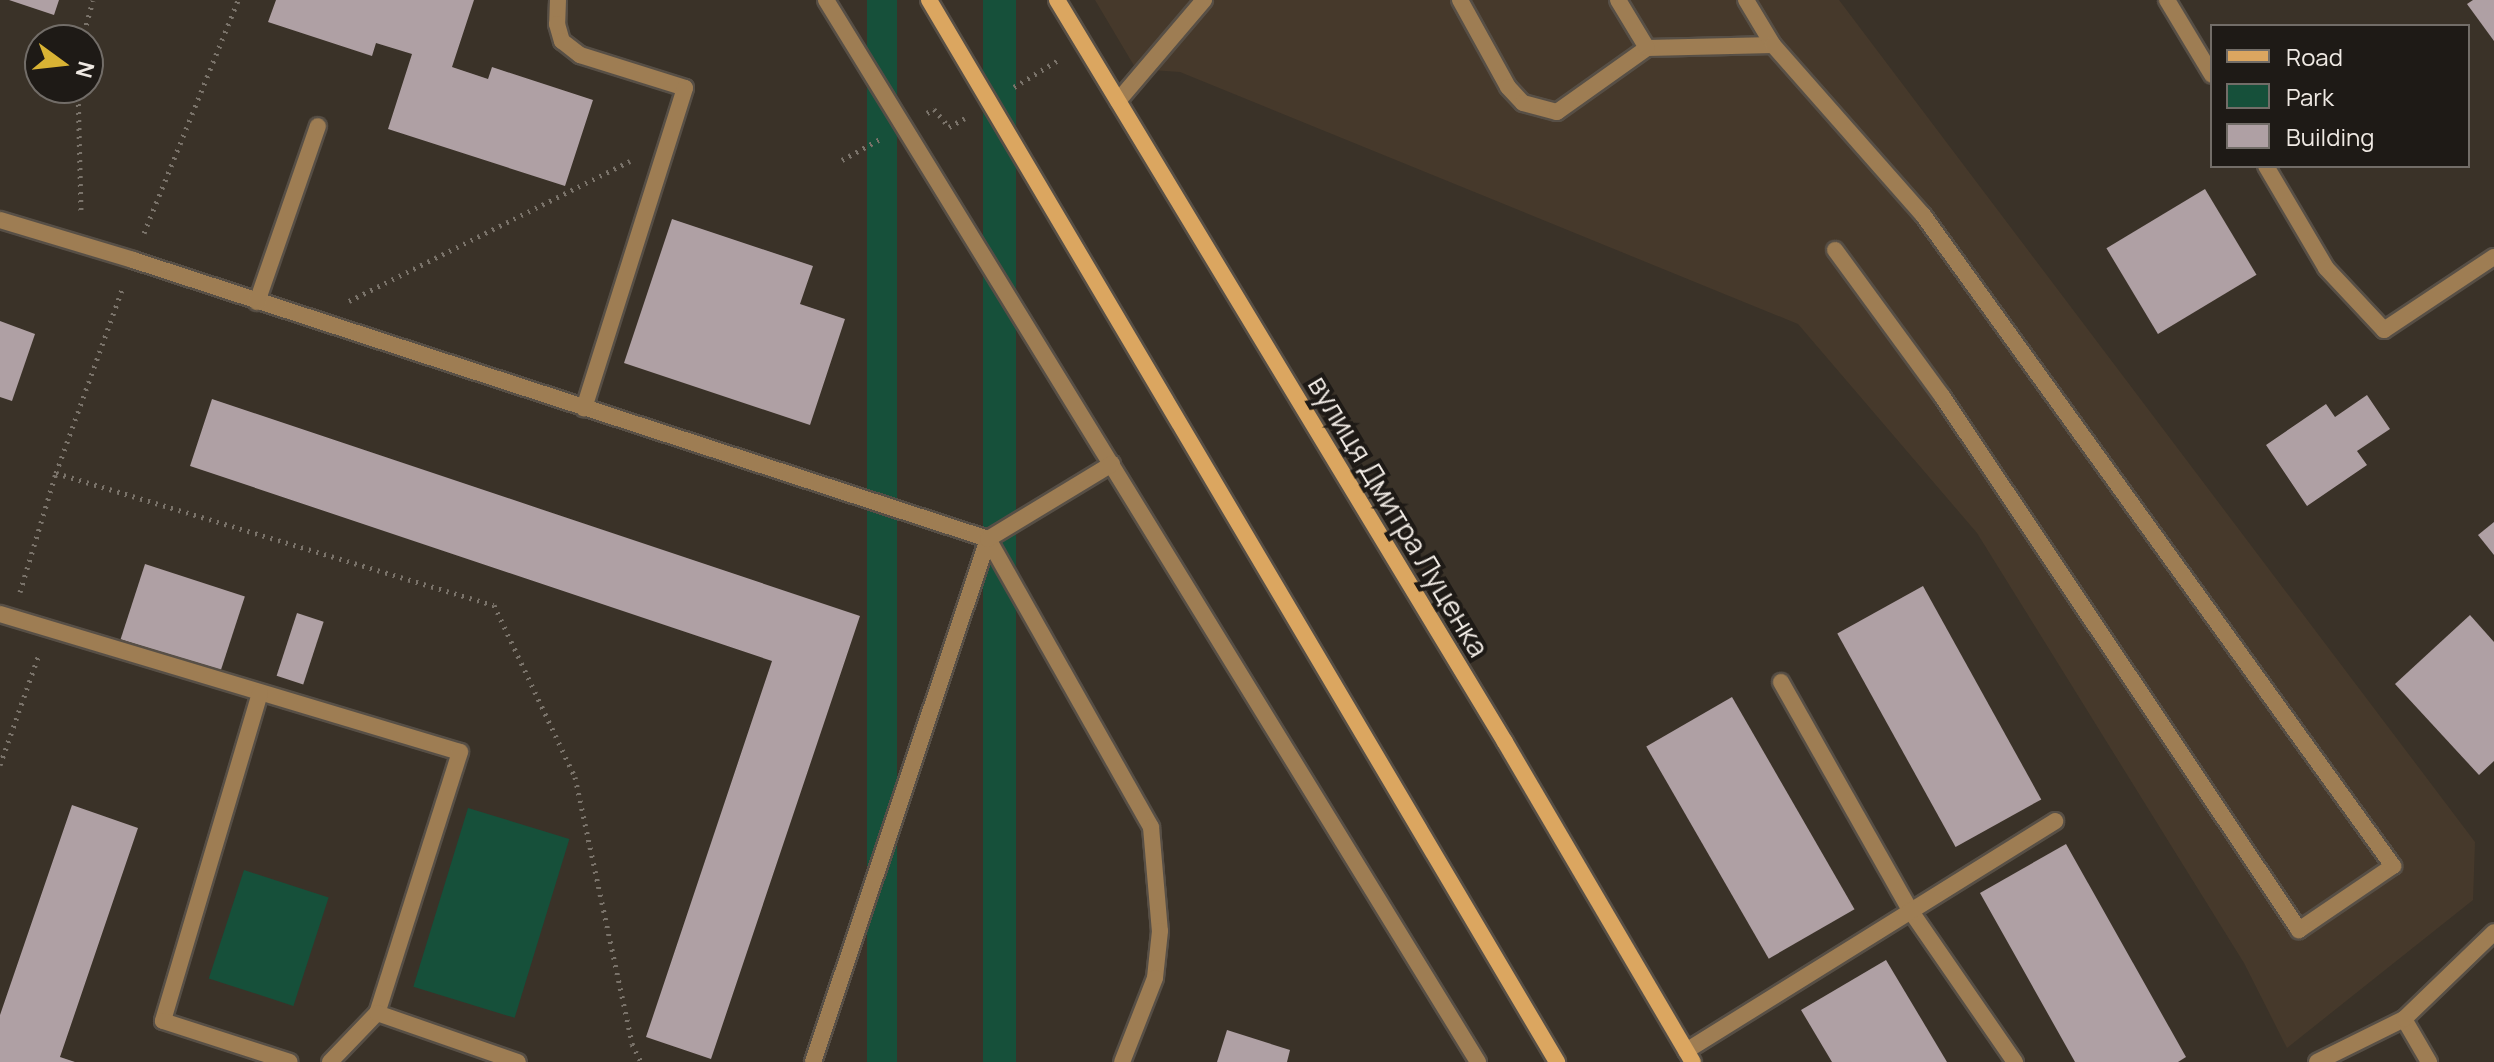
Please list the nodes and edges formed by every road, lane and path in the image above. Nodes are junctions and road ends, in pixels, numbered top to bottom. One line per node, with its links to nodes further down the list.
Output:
1 (93, 0): 12 (path)
2 (238, 0): 25 (path)
3 (558, 0): 19 (street)
4 (826, 0): 29 (street)
5 (929, 0): 50 (main road)
6 (1057, 0): 16 (main road, вулиця Дмитра Луценка)
7 (1204, 0): 16 (street)
8 (1460, 0): 14 (street)
9 (1618, 0): 14 (street)
10 (1746, 0): 13 (street)
11 (2167, 0): 15 (street)
12 (86, 24)
13 (1773, 45): 14 (street); 23 (street)
14 (1647, 48)
15 (2210, 72)
16 (1118, 101): 42 (main road, вулиця Дмитра Луценка)
17 (78, 104): 22 (path)
18 (318, 126): 26 (street)
19 (667, 142): 27 (path); 28 (street)
20 (2267, 168): 24 (street)
21 (0, 220): 22 (street)
22 (81, 247): 25 (street)
23 (1835, 250)
24 (2494, 257)
25 (133, 260): 26 (street); 30 (path)
26 (257, 302): 27 (street)
27 (313, 320): 28 (street)
28 (584, 408): 31 (street)
29 (1112, 464): 31 (street); 49 (street)
30 (56, 473): 32 (path); 46 (path)
31 (988, 539): 47 (street); 48 (street)
32 (6, 616): 33 (street)
33 (48, 630): 35 (street); 36 (path)
34 (1781, 682): 38 (street)
35 (260, 693): 40 (street); 43 (street)
36 (0, 765)
37 (2055, 821): 38 (street)
38 (1910, 910): 42 (street); 51 (street)
39 (2494, 932): 41 (street)
40 (377, 1013): 44 (street); 45 (street)
41 (2404, 1019): 52 (street); 53 (street)
42 (1690, 1056)
43 (290, 1062)
44 (330, 1062)
45 (518, 1062)
46 (641, 1062)
47 (813, 1062)
48 (1122, 1062)
49 (1478, 1062)
50 (1557, 1062)
51 (2015, 1062)
52 (2317, 1062)
53 (2429, 1062)

